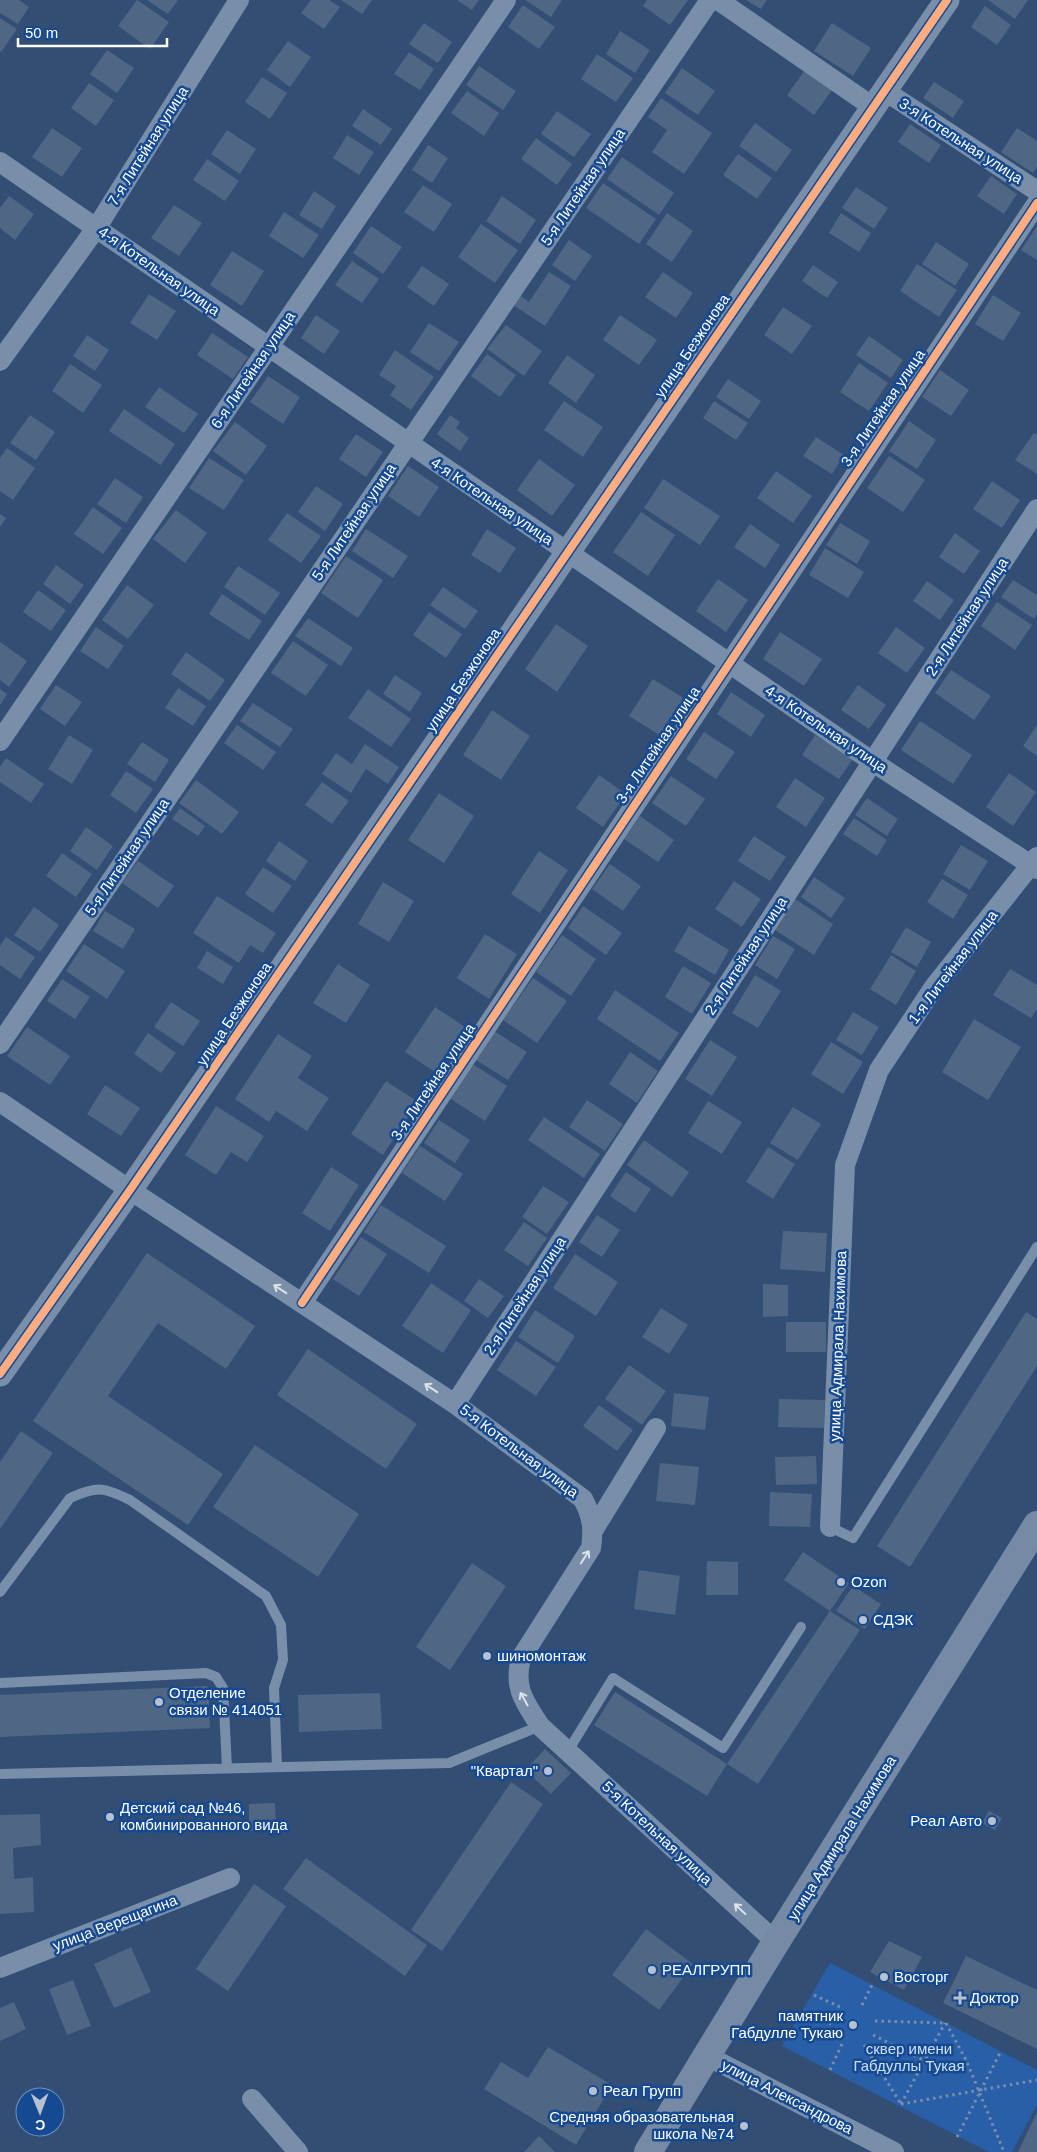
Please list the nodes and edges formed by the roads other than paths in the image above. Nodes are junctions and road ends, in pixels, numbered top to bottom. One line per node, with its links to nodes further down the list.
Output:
1 (240, 0): 10 (street, 7-я Литейная улица)
2 (506, 0): 11 (street, 6-я Литейная улица)
3 (710, 0): 13 (street, 5-я Литейная улица)
4 (718, 0): 6 (street, 3-я Котельная улица)
5 (947, 0): 6 (street, улица Безжонова)
6 (879, 99): 8 (street, 3-я Котельная улица); 15 (street, улица Безжонова)
7 (0, 162): 10 (street, 4-я Котельная улица)
8 (1037, 191)
9 (1037, 202): 16 (street, 3-я Литейная улица)
10 (97, 228): 11 (street, 4-я Котельная улица); 12 (street, 7-я Литейная улица)
11 (268, 347): 13 (street, 4-я Котельная улица); 17 (street, 6-я Литейная улица)
12 (0, 361)
13 (408, 443): 15 (street, 4-я Котельная улица); 20 (street, 5-я Литейная улица)
14 (1037, 509): 18 (street, 2-я Литейная улица)
15 (568, 552): 16 (street, 4-я Котельная улица); 23 (street, улица Безжонова)
16 (729, 663): 18 (street, 4-я Котельная улица); 25 (street, 3-я Литейная улица)
17 (0, 741)
18 (873, 762): 19 (street, 4-я Котельная улица); 27 (street, 2-я Литейная улица)
19 (1035, 864): 22 (street, 1-я Литейная улица)
20 (0, 1044)
21 (0, 1102): 23 (street, 5-я Котельная улица)
22 (845, 1165): 30 (street, улица Адмирала Нахимова)
23 (130, 1190): 25 (street, 5-я Котельная улица, one-way to 23); 26 (street, улица Безжонова)
24 (1037, 1247): 30 (lane)
25 (302, 1303): 27 (street, 5-я Котельная улица, one-way to 25)
26 (0, 1374)
27 (455, 1404): 31 (street, 5-я Котельная улица)
28 (656, 1428): 31 (street)
29 (1037, 1525): 41 (main road, улица Адмирала Нахимова)
30 (830, 1527)
31 (594, 1529): 35 (street, 5-я Котельная улица, one-way to 31)
32 (0, 1592): 37 (lane)
33 (801, 1627): 36 (lane)
34 (0, 1683): 38 (lane)
35 (540, 1726): 36 (street, 5-я Котельная улица); 37 (lane)
36 (568, 1751): 41 (street, 5-я Котельная улица, one-way to 36)
37 (277, 1767): 38 (lane)
38 (227, 1768): 39 (lane)
39 (0, 1774)
40 (230, 1878): 42 (street, улица Верещагина)
41 (776, 1942): 43 (main road, улица Адмирала Нахимова)
42 (0, 1968)
43 (707, 2056): 46 (main road, улица Адмирала Нахимова); 47 (street, улица Александрова)
44 (252, 2099): 45 (street)
45 (298, 2152)
46 (648, 2152)
47 (894, 2152)

